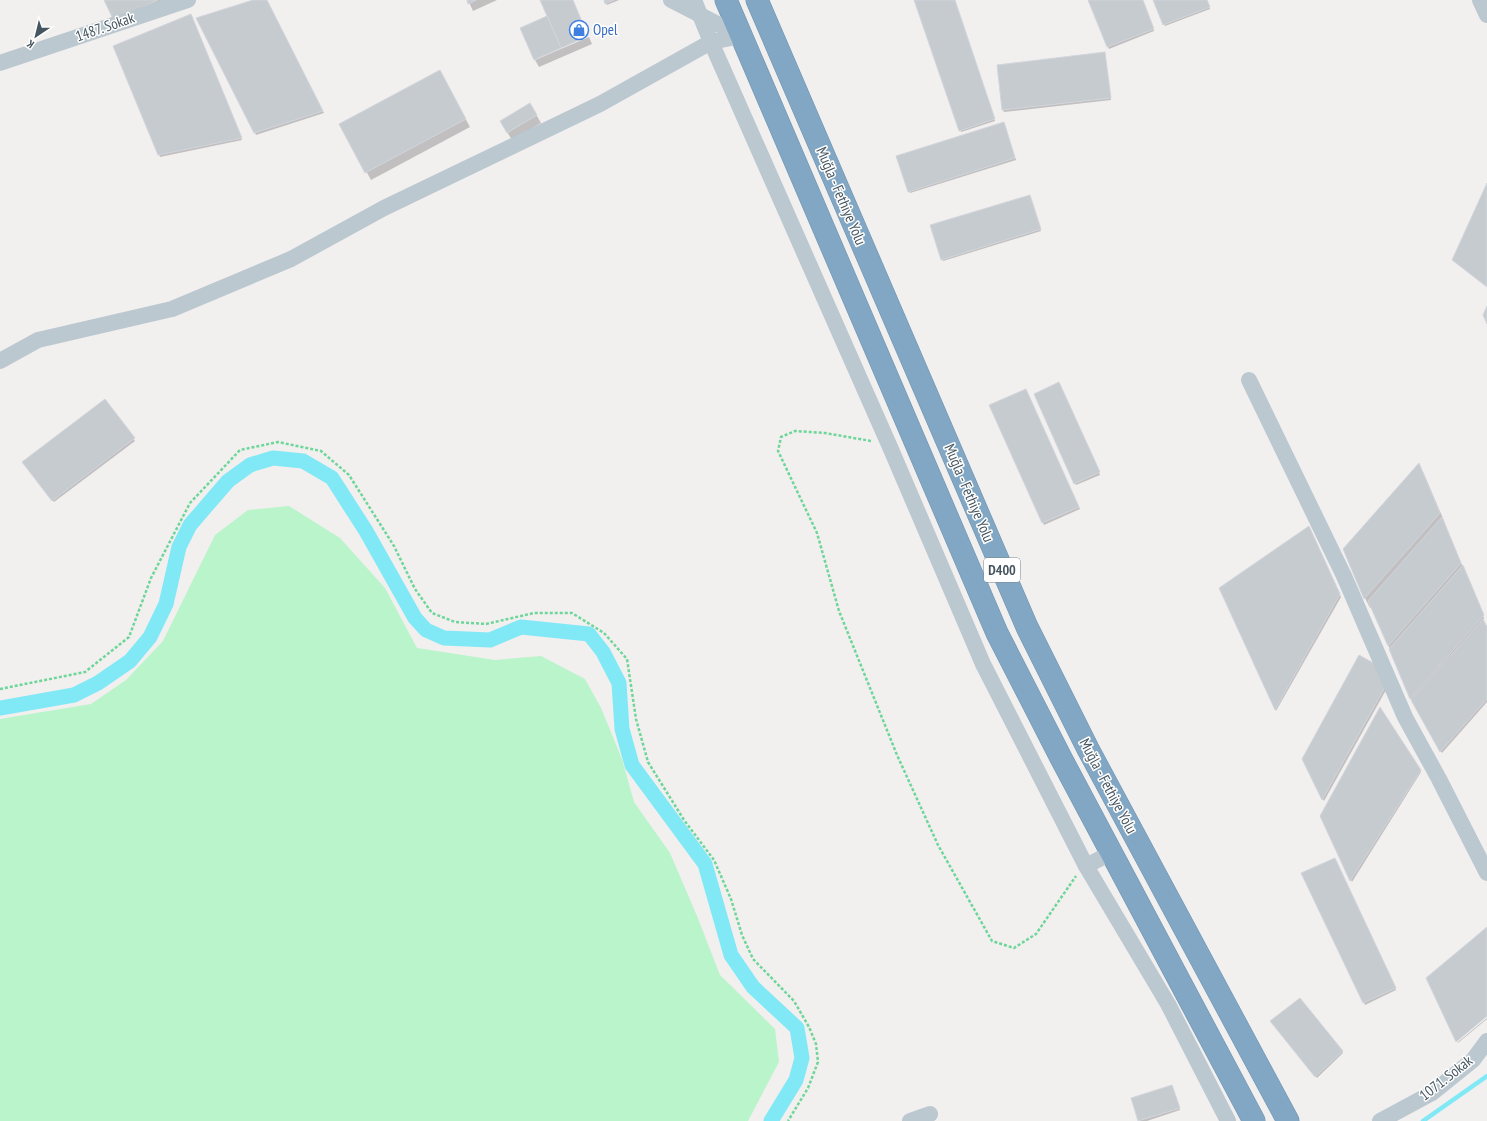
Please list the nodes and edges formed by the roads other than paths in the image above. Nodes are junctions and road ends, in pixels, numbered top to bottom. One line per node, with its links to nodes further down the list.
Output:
1 (188, 0): 10 (street, 1487. Sokak)
2 (672, 0): 6 (street)
3 (726, 0): 8 (highway, Muğla - Fethiye Yolu / D400)
4 (757, 0): 21 (highway, Muğla - Fethiye Yolu / D400)
5 (1480, 0): 7 (street)
6 (697, 7): 8 (street); 9 (street)
7 (1487, 16)
8 (741, 36): 9 (street); 13 (highway, Muğla - Fethiye Yolu / D400)
9 (711, 42): 11 (street); 14 (street)
10 (0, 63)
11 (0, 361)
12 (1249, 380): 15 (street)
13 (1111, 852): 14 (street); 20 (highway, Muğla - Fethiye Yolu / D400)
14 (1086, 866): 19 (street)
15 (1487, 873)
16 (1487, 1041): 22 (street, 1071. Sokak)
17 (930, 1114): 18 (street)
18 (910, 1121)
19 (1228, 1121)
20 (1254, 1121)
21 (1288, 1121)
22 (1380, 1121)

